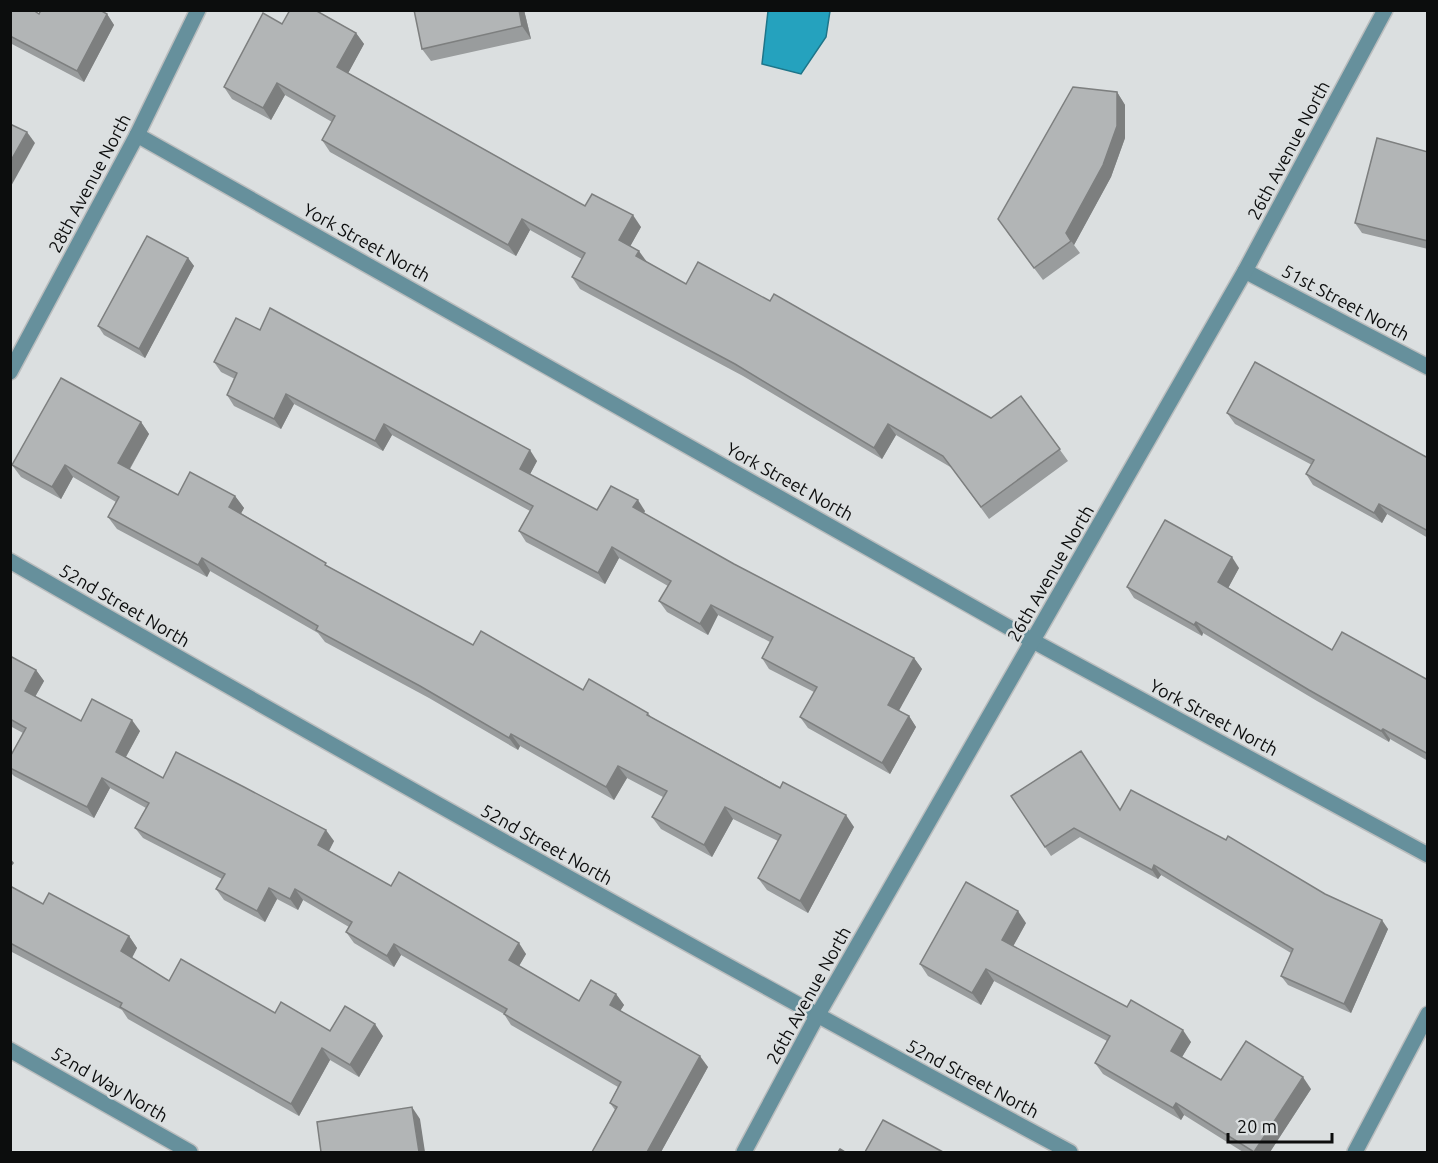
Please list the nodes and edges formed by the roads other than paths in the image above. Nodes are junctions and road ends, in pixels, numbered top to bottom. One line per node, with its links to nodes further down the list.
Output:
1 (198, 10): 3 (street, 28th Avenue North)
2 (1385, 10): 4 (street, 26th Avenue North)
3 (137, 135): 6 (street, 28th Avenue North); 8 (street, York Street North)
4 (1245, 271): 5 (street, 51st Street North); 8 (street, 26th Avenue North)
5 (1428, 367)
6 (10, 372)
7 (10, 561): 11 (street, 52nd Street North)
8 (1033, 641): 9 (street, York Street North); 11 (street, 26th Avenue North)
9 (1428, 855)
10 (1428, 1014): 16 (street)
11 (817, 1016): 14 (street, 26th Avenue North); 15 (street, 52nd Street North)
12 (10, 1050): 13 (street, 52nd Way North)
13 (190, 1152)
14 (744, 1152)
15 (1070, 1152)
16 (1355, 1152)

